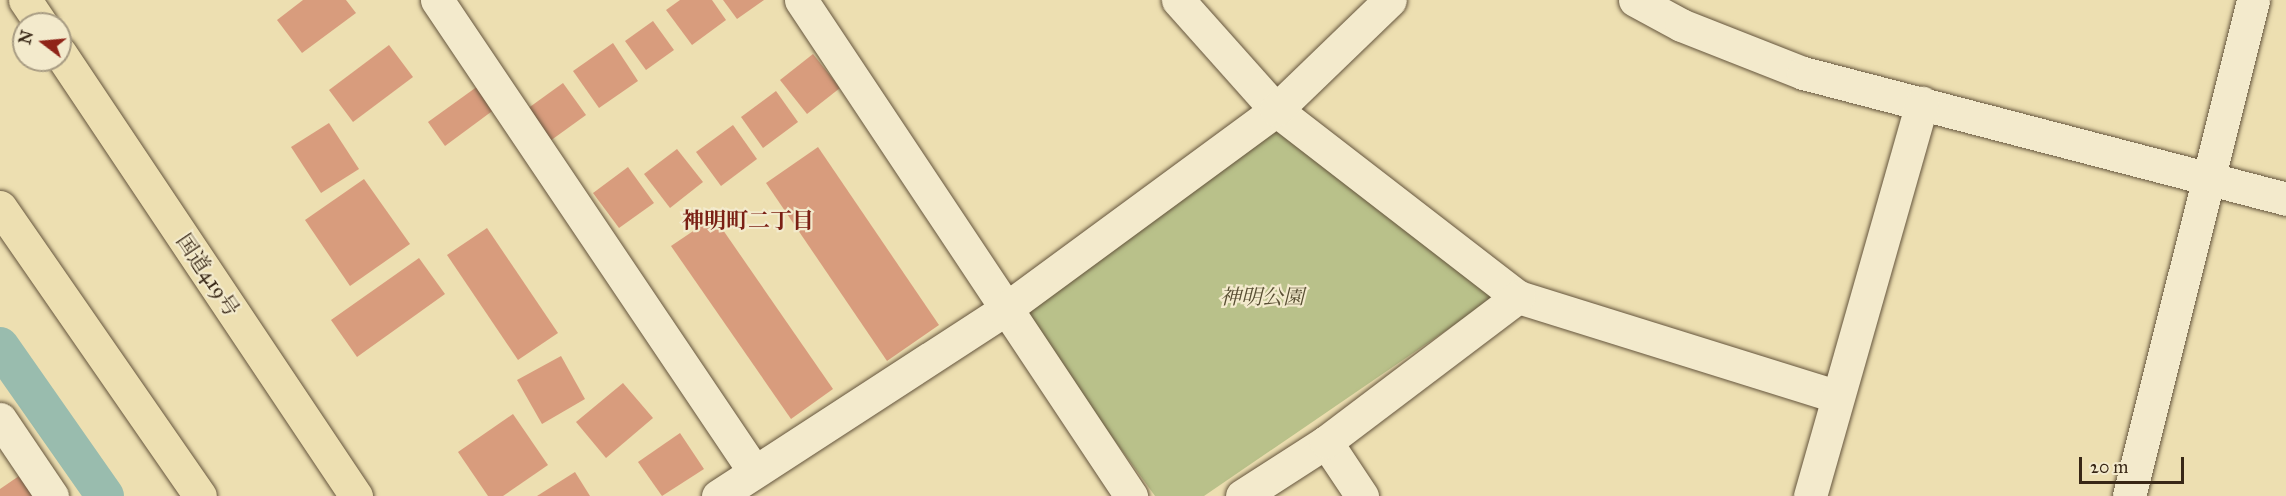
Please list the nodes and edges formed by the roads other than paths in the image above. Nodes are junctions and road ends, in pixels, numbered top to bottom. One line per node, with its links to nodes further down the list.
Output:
1 (437, 0): 18 (street)
2 (801, 0): 14 (street)
3 (1178, 0): 9 (street)
4 (1390, 0): 9 (street)
5 (1635, 0): 8 (street)
6 (2253, 0): 10 (street)
7 (72, 71): 21 (highway, 国道419号)
8 (1922, 103): 10 (street); 15 (street)
9 (1276, 110): 13 (street); 14 (street)
10 (2205, 178): 11 (street); 27 (street)
11 (2286, 199)
12 (0, 207): 20 (highway)
13 (1518, 297): 15 (street); 17 (street)
14 (1004, 310): 18 (street); 23 (street)
15 (1835, 396): 26 (street)
16 (0, 419): 19 (street)
17 (1326, 442): 24 (street); 25 (street)
18 (754, 471): 22 (street)
19 (52, 496)
20 (200, 496)
21 (356, 496)
22 (718, 496)
23 (1131, 496)
24 (1242, 496)
25 (1362, 496)
26 (1810, 496)
27 (2129, 496)

